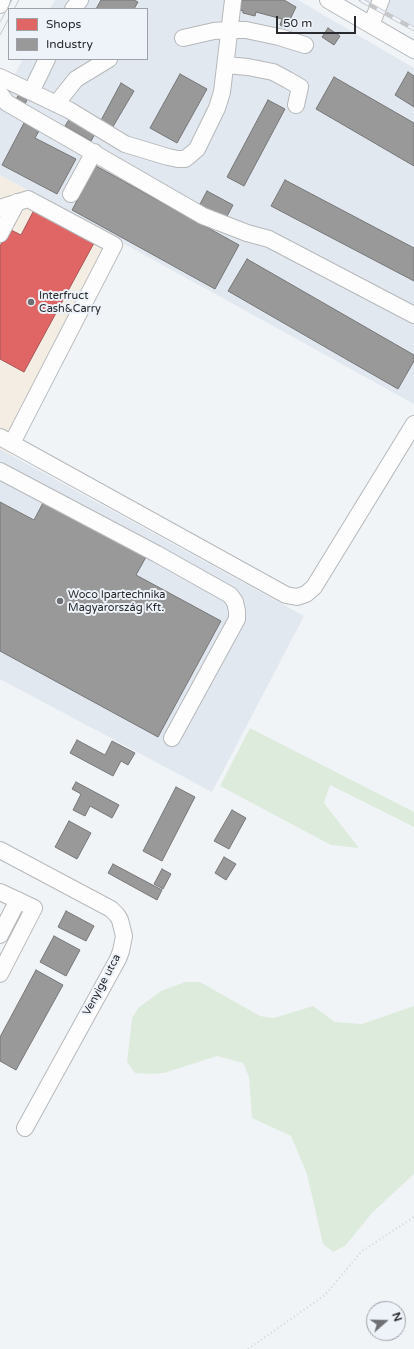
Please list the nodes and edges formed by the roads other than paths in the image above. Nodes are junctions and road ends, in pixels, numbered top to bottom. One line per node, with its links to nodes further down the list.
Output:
1 (2, 0): 6 (street)
2 (80, 0): 7 (street)
3 (328, 0): 8 (street)
4 (381, 0): 8 (street)
5 (233, 1): 9 (street)
6 (0, 5)
7 (74, 8)
8 (371, 25): 12 (street)
9 (222, 31): 10 (street); 11 (street); 15 (street)
10 (183, 38)
11 (304, 45)
12 (414, 50)
13 (47, 60): 17 (street)
14 (107, 60): 19 (street)
15 (226, 65): 19 (street); 20 (street)
16 (0, 77): 17 (street)
17 (31, 92): 19 (street)
18 (0, 94): 21 (street)
19 (56, 104)
20 (296, 105)
21 (94, 152): 22 (street); 26 (street)
22 (71, 194)
23 (16, 202): 24 (street); 25 (street); 28 (street)
24 (0, 208)
25 (0, 234)
26 (414, 314)
27 (414, 424): 28 (street)
28 (6, 440)
29 (0, 471): 30 (street)
30 (172, 738)
31 (0, 850): 36 (street, Venyige utca)
32 (0, 892): 33 (street)
33 (18, 900): 34 (street); 35 (street)
34 (0, 935)
35 (0, 974)
36 (25, 1128)

